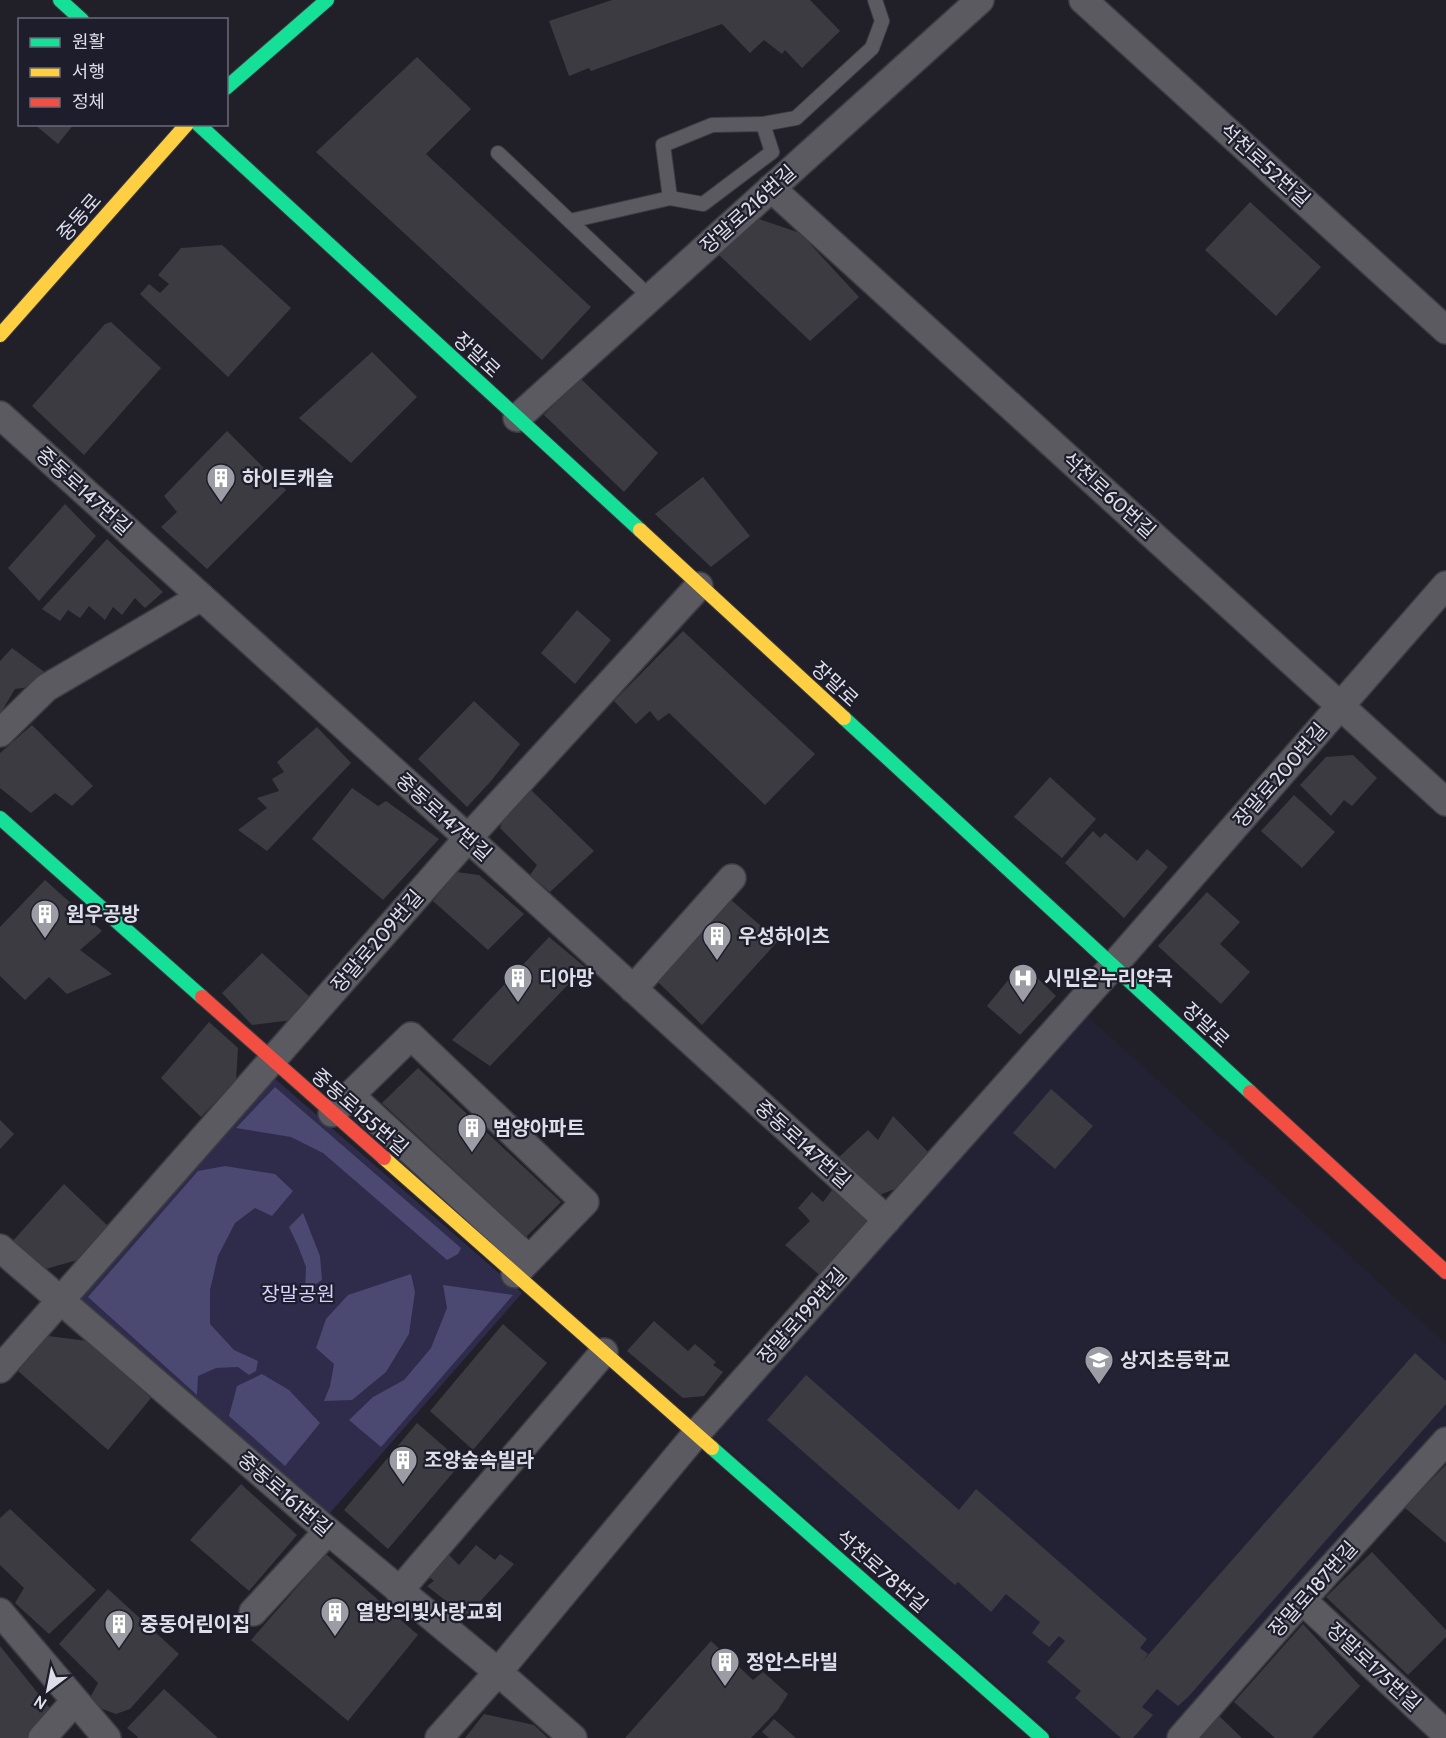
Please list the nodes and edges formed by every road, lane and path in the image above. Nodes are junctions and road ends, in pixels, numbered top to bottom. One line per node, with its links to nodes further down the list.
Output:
1 (60, 0): 6 (street)
2 (327, 0): 7 (street)
3 (875, 0): 8 (lane)
4 (980, 0): 12 (street, 장말로216번길)
5 (1083, 0): 16 (street, 석천로52번길)
6 (80, 18)
7 (228, 86)
8 (764, 124): 13 (lane); 13 (lane)
9 (185, 126): 17 (street, 중동로)
10 (200, 126): 19 (street, 장말로)
11 (498, 153): 14 (lane)
12 (771, 188): 15 (street, 장말로216번길); 23 (street, 석천로60번길)
13 (670, 198): 14 (lane)
14 (570, 221): 15 (lane)
15 (650, 297): 19 (street, 장말로216번길)
16 (1446, 330)
17 (0, 335)
18 (0, 416): 22 (street, 중동로147번길)
19 (517, 418): 21 (street, 장말로)
20 (1446, 585): 23 (street, 장말로200번길)
21 (699, 586): 27 (street, 장말로209번길); 29 (street, 장말로)
22 (201, 597): 24 (street); 27 (street, 중동로147번길)
23 (1341, 706): 25 (street, 석천로60번길); 29 (street, 장말로200번길)
24 (0, 733)
25 (1446, 802)
26 (0, 818): 31 (street, 중동로155번길)
27 (468, 838): 30 (street, 중동로147번길); 31 (street, 장말로209번길)
28 (732, 878): 30 (street)
29 (1113, 966): 33 (street, 장말로199번길); 36 (street, 장말로)
30 (633, 989): 33 (street, 중동로147번길)
31 (272, 1060): 32 (street, 중동로155번길); 37 (street, 장말로209번길)
32 (341, 1104): 35 (street); 35 (street)
33 (887, 1220): 40 (street, 장말로199번길)
34 (0, 1248): 37 (street, 중동로161번길)
35 (522, 1266): 38 (street)
36 (1446, 1272)
37 (60, 1301): 39 (street, 장말로209번길); 42 (street, 중동로161번길)
38 (604, 1352): 40 (street); 43 (street)
39 (0, 1369)
40 (696, 1434): 47 (street, 장말로199번길); 54 (street, 석천로78번길)
41 (1446, 1441): 44 (street, 장말로187번길)
42 (328, 1531): 43 (street, 중동로161번길); 46 (street)
43 (399, 1591): 47 (street, 중동로161번길)
44 (1302, 1600): 49 (street, 장말로175번길); 55 (street, 장말로187번길)
45 (0, 1612): 48 (street)
46 (253, 1612)
47 (498, 1672): 52 (street, 장말로199번길); 53 (street, 중동로161번길)
48 (75, 1701): 50 (street); 51 (street)
49 (1446, 1734)
50 (42, 1738)
51 (107, 1738)
52 (439, 1738)
53 (573, 1738)
54 (1042, 1738)
55 (1181, 1738)

